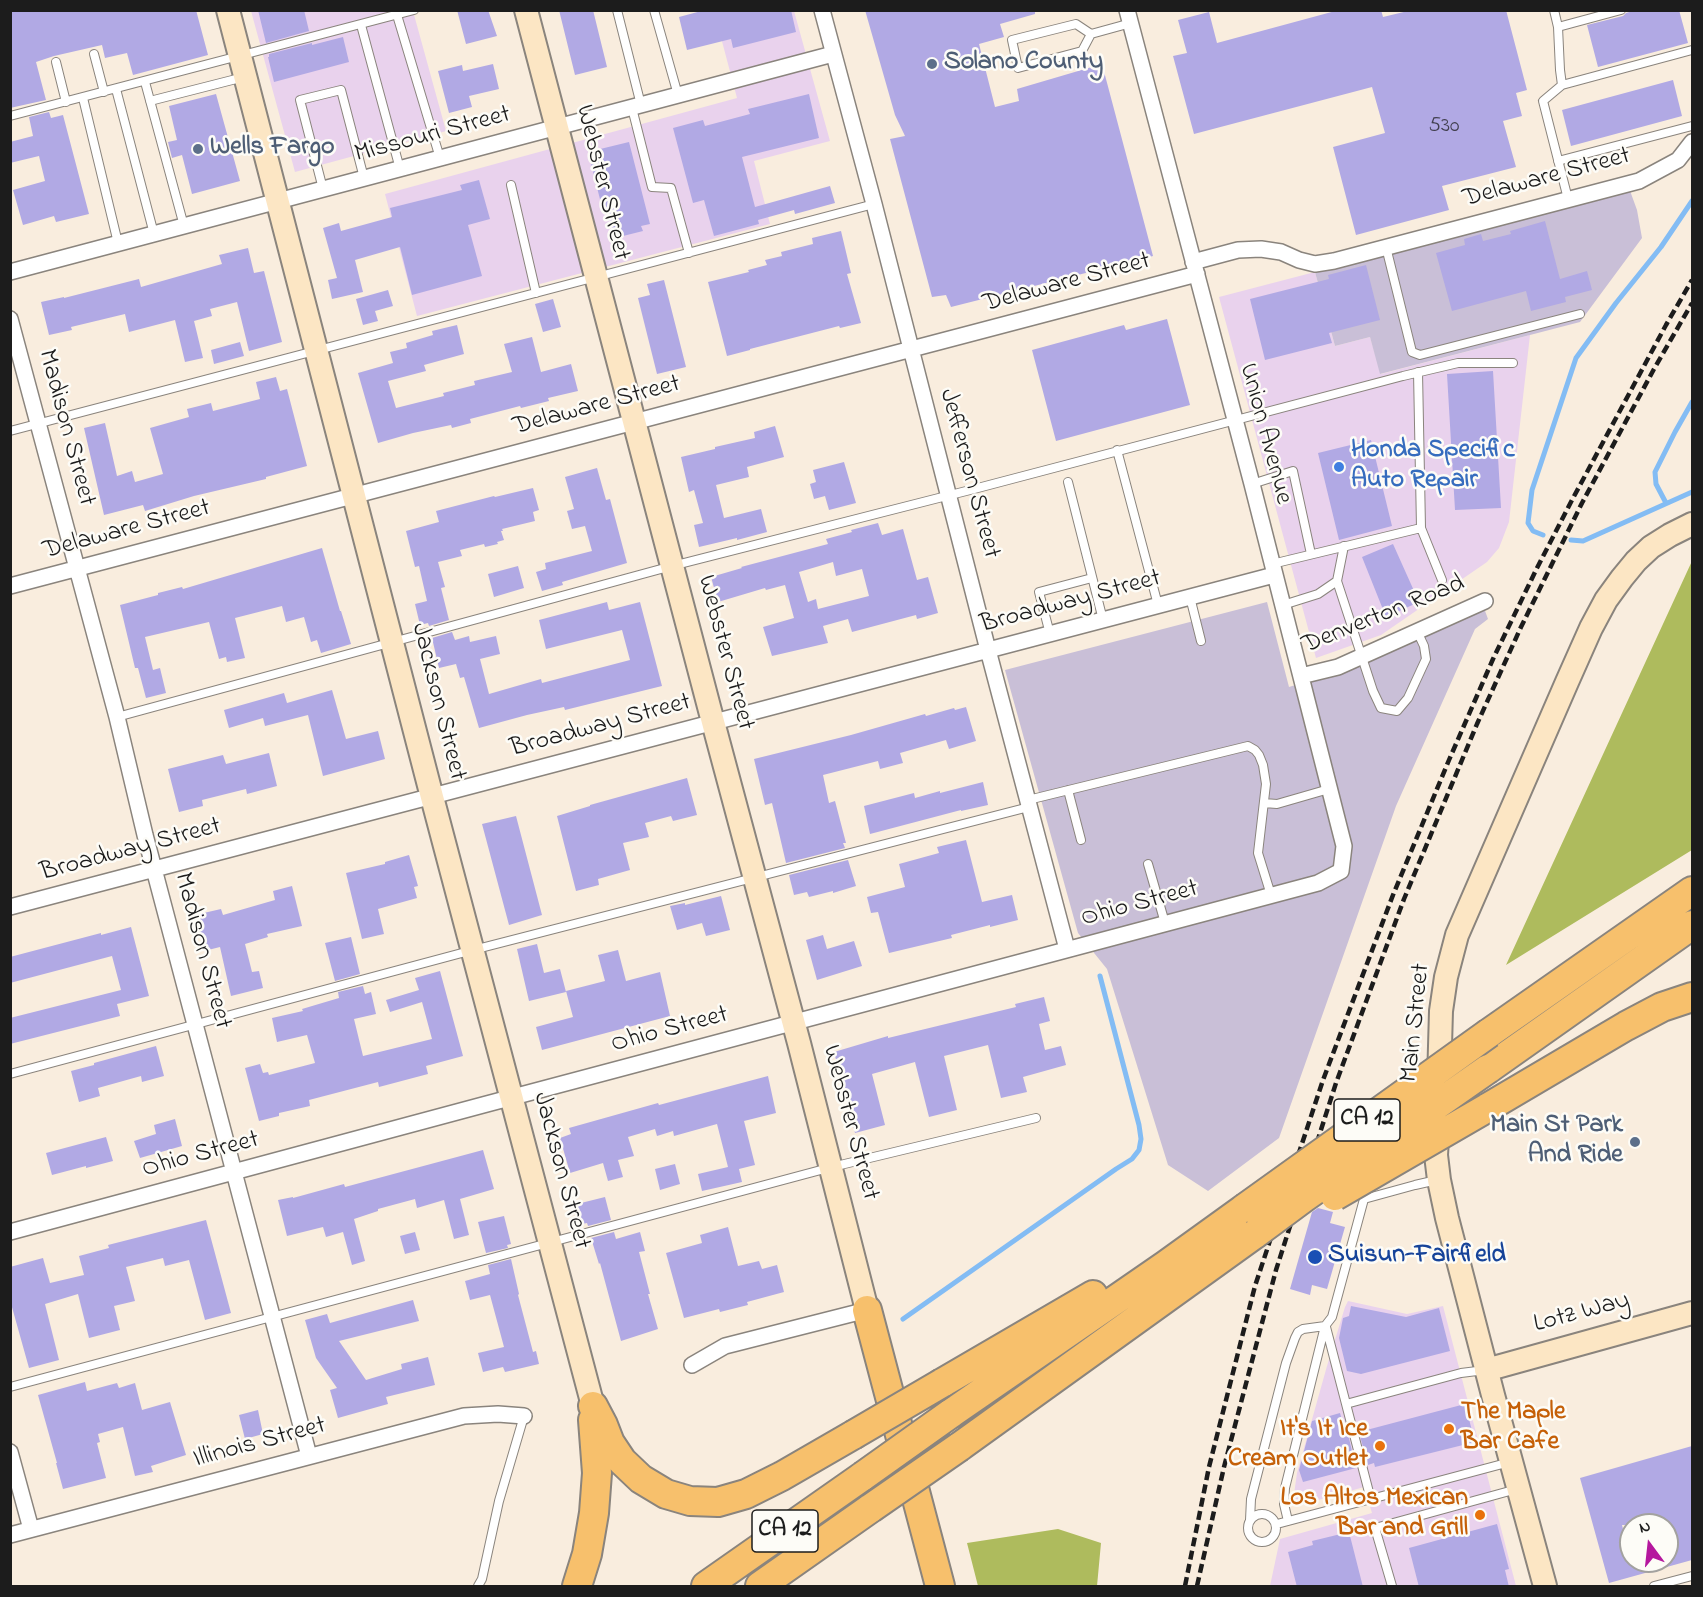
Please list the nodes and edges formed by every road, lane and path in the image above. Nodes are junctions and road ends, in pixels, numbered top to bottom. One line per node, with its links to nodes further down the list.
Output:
1 (228, 10): 18 (street, Jackson Street)
2 (414, 10): 9 (lane)
3 (526, 10): 30 (street, Webster Street)
4 (617, 10): 27 (lane)
5 (654, 10): 23 (lane)
6 (822, 10): 16 (street, Jefferson Street)
7 (1554, 10): 12 (lane)
8 (1621, 10): 12 (lane)
9 (397, 15): 11 (lane); 32 (lane)
10 (1129, 17): 13 (lane); 46 (street, Union Avenue)
11 (361, 25): 18 (lane); 34 (lane)
12 (1558, 27): 20 (lane)
13 (1091, 33): 13 (lane)
14 (1692, 50): 20 (lane)
15 (94, 54): 22 (lane)
16 (833, 54): 23 (street, Missouri Street); 40 (street, Jefferson Street)
17 (56, 62): 26 (lane)
18 (243, 67): 19 (lane); 25 (lane); 39 (street, Jackson Street)
19 (145, 82): 21 (lane); 25 (lane)
20 (1562, 86): 33 (lane)
21 (117, 89): 22 (lane); 42 (lane)
22 (104, 92): 24 (lane)
23 (678, 95): 27 (street, Missouri Street)
24 (83, 98): 26 (lane); 43 (lane)
25 (150, 101): 41 (lane)
26 (66, 102): 28 (lane)
27 (637, 106): 30 (street, Missouri Street); 45 (lane)
28 (10, 116)
29 (1692, 126): 33 (lane)
30 (558, 128): 32 (street, Missouri Street); 48 (street, Webster Street)
31 (1692, 141): 38 (street, Delaware Street)
32 (440, 159): 34 (street, Missouri Street)
33 (1558, 161): 38 (lane)
34 (400, 169): 35 (street, Missouri Street)
35 (364, 178): 37 (street, Missouri Street); 37 (lane)
36 (511, 185): 49 (lane)
37 (323, 189): 39 (street, Missouri Street)
38 (1568, 199): 44 (street, Delaware Street)
39 (278, 201): 41 (street, Missouri Street); 53 (street, Jackson Street)
40 (874, 204): 45 (lane); 52 (street, Jefferson Street)
41 (184, 226): 42 (street, Missouri Street)
42 (154, 234): 43 (street, Missouri Street)
43 (118, 243): 47 (street, Missouri Street)
44 (1386, 247): 46 (street, Delaware Street); 50 (lane)
45 (688, 253): 48 (lane)
46 (1195, 268): 52 (street, Delaware Street); 56 (street, Union Avenue)
47 (10, 272)
48 (596, 278): 49 (lane); 57 (street, Webster Street)
49 (536, 293): 53 (lane)
50 (1580, 314)
51 (10, 319): 58 (street, Madison Street)
52 (911, 350): 57 (street, Delaware Street); 63 (street, Jefferson Street)
53 (317, 351): 58 (lane); 64 (street, Jackson Street)
54 (1513, 363): 55 (lane)
55 (1418, 372): 56 (lane); 66 (lane)
56 (1236, 421): 60 (lane); 62 (street, Union Avenue)
57 (634, 422): 64 (street, Delaware Street); 69 (street, Webster Street)
58 (39, 424): 59 (lane); 70 (street, Madison Street)
59 (10, 431)
60 (1117, 450): 63 (lane); 78 (lane)
61 (1068, 482): 72 (lane)
62 (1252, 484): 68 (lane); 71 (street, Union Avenue)
63 (949, 495): 69 (lane); 85 (street, Jefferson Street)
64 (355, 496): 70 (street, Delaware Street); 84 (street, Jackson Street)
65 (1692, 524): 115 (street, Main Street)
66 (1420, 528): 67 (lane); 73 (lane)
67 (1344, 546): 68 (lane); 74 (lane)
68 (1311, 554): 71 (lane)
69 (672, 566): 84 (lane); 89 (street, Webster Street)
70 (77, 569): 75 (street, Delaware Street); 88 (street, Madison Street)
71 (1273, 570): 76 (street, Broadway Street); 79 (street, Union Avenue)
72 (1092, 578): 80 (lane); 82 (lane)
73 (1442, 580)
74 (1337, 581): 79 (lane); 86 (lane)
75 (10, 586)
76 (1190, 597): 78 (street, Broadway Street); 83 (lane)
77 (1485, 601): 81 (street, Denverton Road)
78 (1158, 605): 80 (street, Broadway Street)
79 (1282, 605): 87 (street, Union Avenue)
80 (1103, 620): 82 (street, Broadway Street)
81 (1417, 631): 86 (street, Denverton Road); 86 (lane)
82 (1050, 634): 85 (street, Broadway Street)
83 (1202, 641)
84 (393, 642): 88 (lane); 92 (street, Jackson Street)
85 (988, 650): 89 (street, Broadway Street); 93 (street, Jefferson Street)
86 (1362, 656): 87 (street, Denverton Road)
87 (1301, 676): 90 (street, Union Avenue)
88 (117, 717): 97 (street, Madison Street)
89 (713, 722): 92 (street, Broadway Street); 99 (street, Webster Street)
90 (1329, 789): 94 (lane); 98 (street, Union Avenue)
91 (1068, 790): 93 (lane); 94 (lane); 95 (lane)
92 (432, 797): 97 (street, Broadway Street); 106 (street, Jackson Street)
93 (1029, 803): 99 (lane); 105 (street, Jefferson Street)
94 (1264, 803): 101 (lane)
95 (1080, 840)
96 (1148, 864): 103 (lane)
97 (155, 869): 102 (street, Broadway Street); 109 (street, Madison Street)
98 (1341, 871): 101 (street, Ohio Street)
99 (754, 877): 106 (lane); 108 (street, Webster Street)
100 (1692, 891): 119 (highway, CA 12, bridge)
101 (1271, 895): 103 (street, Ohio Street)
102 (10, 907)
103 (1165, 923): 105 (street, Ohio Street)
104 (1692, 925): 117 (highway, CA 12, bridge)
105 (1067, 949): 108 (street, Ohio Street)
106 (473, 950): 109 (lane); 111 (street, Jackson Street)
107 (1692, 997): 117 (highway, bridge)
108 (794, 1022): 111 (street, Ohio Street); 113 (street, Webster Street)
109 (195, 1024): 110 (lane); 114 (street, Madison Street)
110 (10, 1074)
111 (512, 1098): 114 (street, Ohio Street); 118 (street, Jackson Street)
112 (1036, 1118): 113 (lane)
113 (832, 1167): 118 (lane); 120 (street, Webster Street)
114 (234, 1172): 116 (street, Ohio Street); 122 (street, Madison Street)
115 (1439, 1180): 123 (lane); 125 (street, Main Street)
116 (10, 1232)
117 (1255, 1234): 144 (highway, CA 12, bridge)
118 (549, 1242): 122 (lane); 128 (street, Jackson Street)
119 (1166, 1257): 128 (highway, bridge); 143 (highway, CA 12, bridge)
120 (867, 1310): 124 (street); 145 (highway)
121 (1692, 1313): 125 (street, Lotz Way)
122 (272, 1317): 126 (lane); 131 (street, Madison Street)
123 (1325, 1326): 127 (lane); 135 (lane); 136 (lane)
124 (692, 1365)
125 (1486, 1370): 127 (lane); 132 (street, Main Street)
126 (10, 1387)
127 (1346, 1404): 134 (lane)
128 (593, 1406): 142 (highway)
129 (524, 1416): 131 (street, Illinois Street); 141 (lane)
130 (10, 1452): 138 (street)
131 (309, 1456): 138 (street, Illinois Street)
132 (1511, 1462): 133 (street, Main Street); 134 (lane)
133 (1518, 1488): 146 (lane); 147 (street, Main Street)
134 (1371, 1500): 136 (lane)
135 (1250, 1520): 137 (lane); 137 (lane)
136 (1288, 1521): 137 (lane)
137 (1277, 1524)
138 (31, 1529): 139 (street, Illinois Street)
139 (10, 1535)
140 (1692, 1576): 148 (lane)
141 (478, 1587)
142 (577, 1587)
143 (706, 1587)
144 (760, 1587)
145 (940, 1587)
146 (1392, 1587)
147 (1545, 1587)
148 (1654, 1587)

